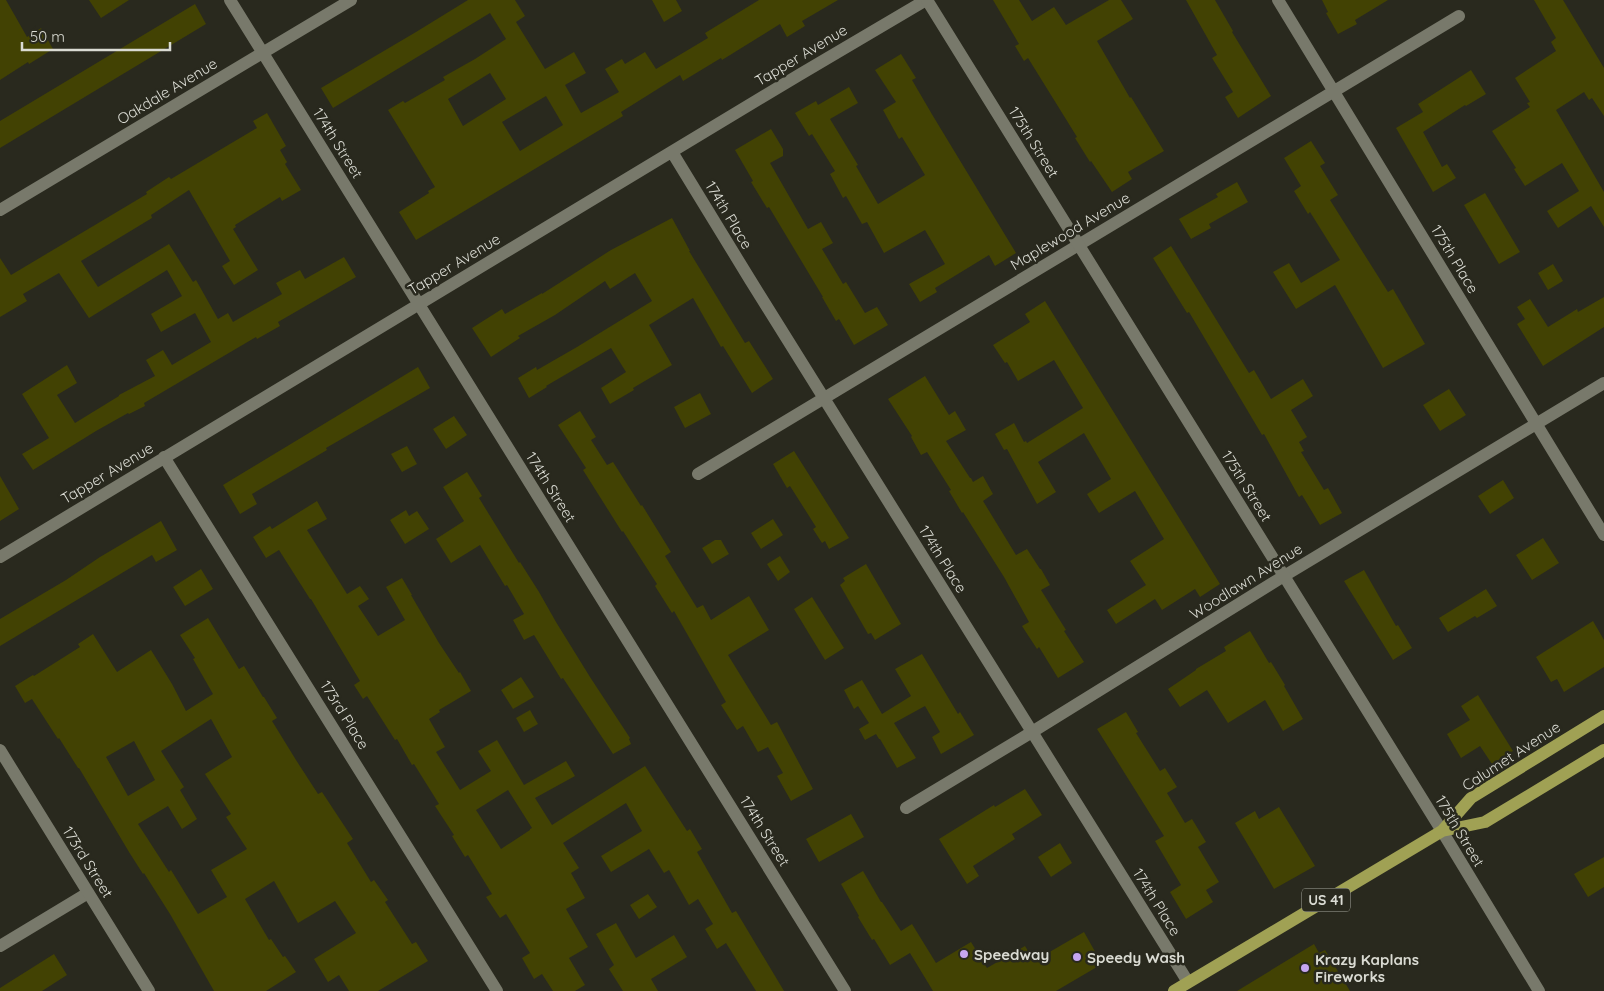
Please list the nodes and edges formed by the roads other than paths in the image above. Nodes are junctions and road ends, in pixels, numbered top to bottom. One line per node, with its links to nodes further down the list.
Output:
1 (230, 0): 6 (street, 174th Street)
2 (351, 0): 6 (street, Oakdale Avenue)
3 (926, 0): 8 (street, Tapper Avenue); 10 (street, 175th Street)
4 (1278, 0): 7 (street, 175th Place)
5 (1459, 16): 7 (street, Maplewood Avenue)
6 (263, 53): 9 (street, Oakdale Avenue); 11 (street, 174th Street)
7 (1334, 91): 10 (street, Maplewood Avenue); 14 (street, 175th Place)
8 (672, 152): 11 (street, Tapper Avenue); 13 (street, 174th Place)
9 (0, 210)
10 (1079, 245): 13 (street, Maplewood Avenue); 19 (street, 175th Street)
11 (418, 305): 15 (street, Tapper Avenue); 31 (street, 174th Street)
12 (1604, 383): 14 (street, Woodlawn Avenue)
13 (824, 399): 16 (street, Maplewood Avenue); 21 (street, 174th Place)
14 (1536, 424): 17 (street, 175th Place); 19 (street, Woodlawn Avenue)
15 (164, 457): 18 (street, Tapper Avenue); 30 (street, 173rd Place)
16 (698, 474)
17 (1604, 535)
18 (0, 557)
19 (1284, 576): 21 (street, Woodlawn Avenue); 25 (street, 175th Street)
20 (1604, 716): 25 (main road, Calumet Avenue / US 41)
21 (1032, 732): 24 (street, Woodlawn Avenue); 28 (street, 174th Place)
22 (0, 750): 26 (street, 173rd Street)
23 (1604, 750): 25 (main road, Calumet Avenue / US 41)
24 (906, 808)
25 (1442, 831): 28 (main road, Calumet Avenue / US 41); 33 (street, 175th Street)
26 (88, 893): 27 (street); 29 (street, 173rd Street)
27 (0, 946)
28 (1188, 982): 32 (main road, Calumet Avenue / US 41)
29 (149, 991)
30 (497, 991)
31 (845, 991)
32 (1174, 991)
33 (1538, 991)

